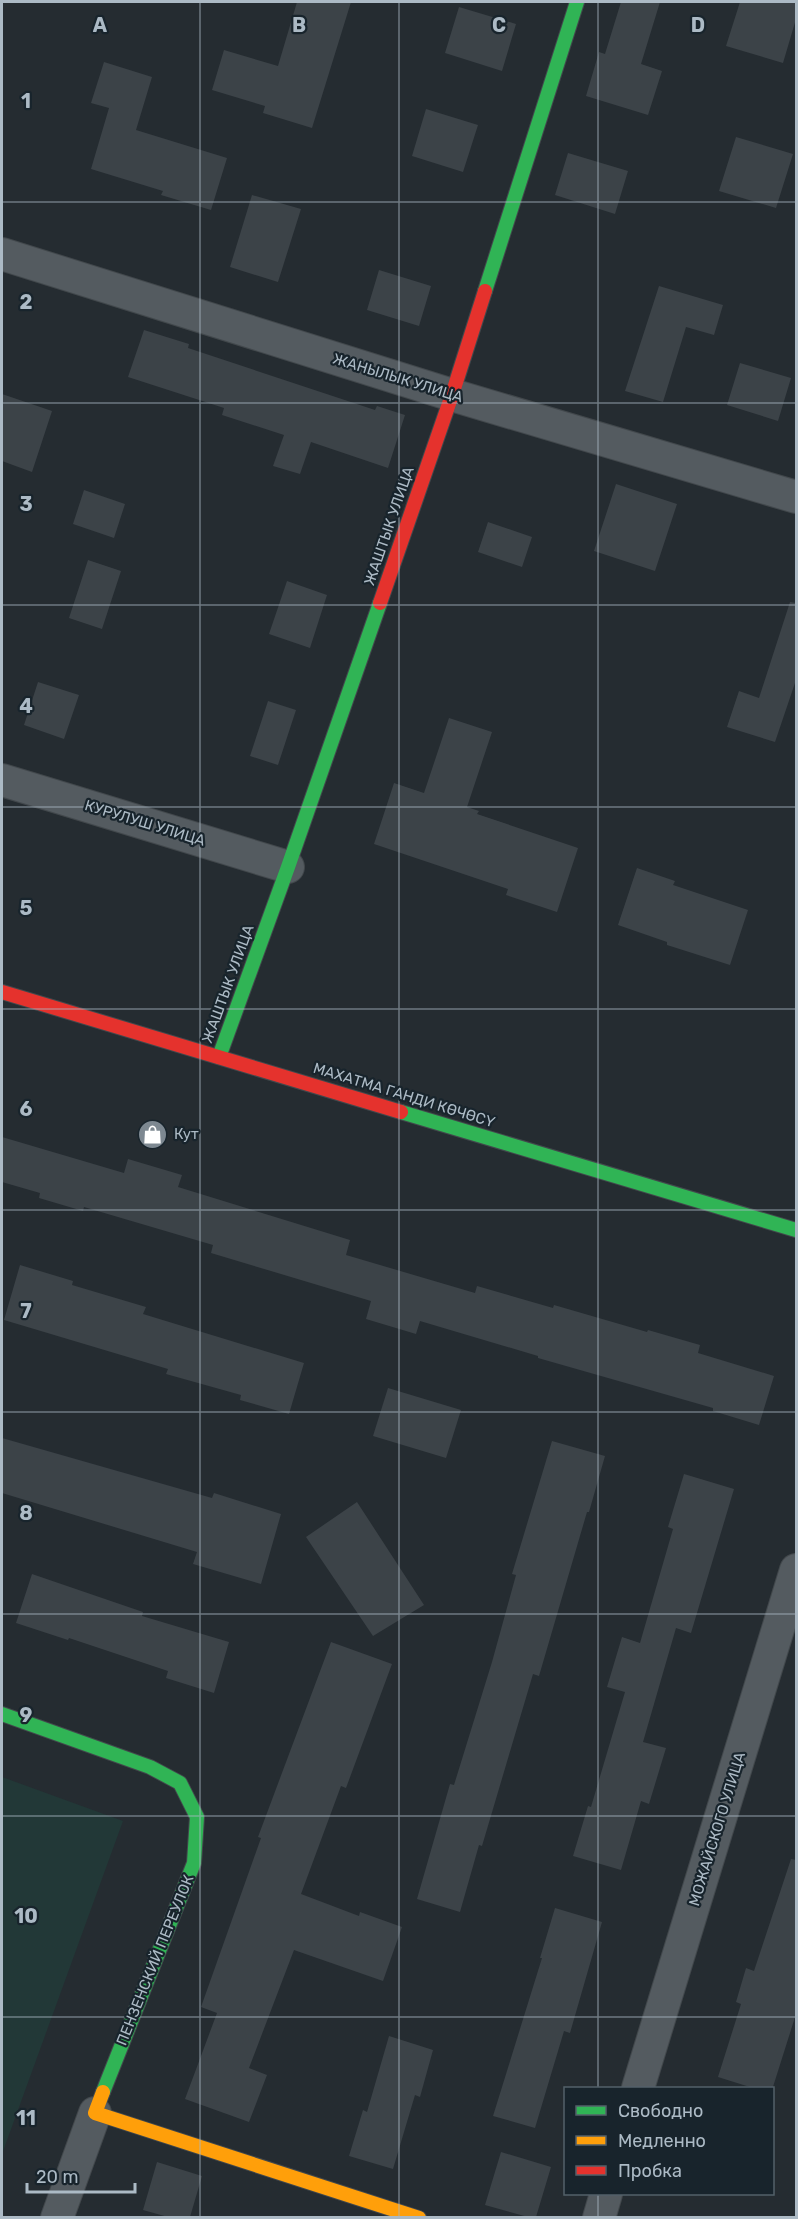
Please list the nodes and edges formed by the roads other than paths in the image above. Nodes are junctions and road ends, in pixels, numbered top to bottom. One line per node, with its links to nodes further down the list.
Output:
1 (577, 2): 3 (street, ЖАШТЫК УЛИЦА)
2 (2, 254): 3 (street, ЖАНЫЛЫК УЛИЦА)
3 (452, 395): 4 (street, ЖАНЫЛЫК УЛИЦА); 6 (street, ЖАШТЫК УЛИЦА)
4 (796, 497)
5 (2, 780): 6 (street, КУРУЛУШ УЛИЦА)
6 (288, 867): 8 (street, ЖАШТЫК УЛИЦА)
7 (2, 992): 8 (street, МАХАТМА ГАНДИ КӨЧӨСҮ)
8 (219, 1057): 9 (street, МАХАТМА ГАНДИ КӨЧӨСҮ)
9 (796, 1230)
10 (796, 1569): 12 (street, МОЖАЙСКОГО УЛИЦА)
11 (2, 1714): 13 (street, ПЕНЗЕНСКИЙ ПЕРЕУЛОК)
12 (638, 2087)
13 (95, 2112): 15 (street, ПЕНЗЕНСКИЙ ПЕРЕУЛОК); 16 (street)
14 (605, 2195): 17 (street)
15 (57, 2217)
16 (420, 2217)
17 (599, 2217)

